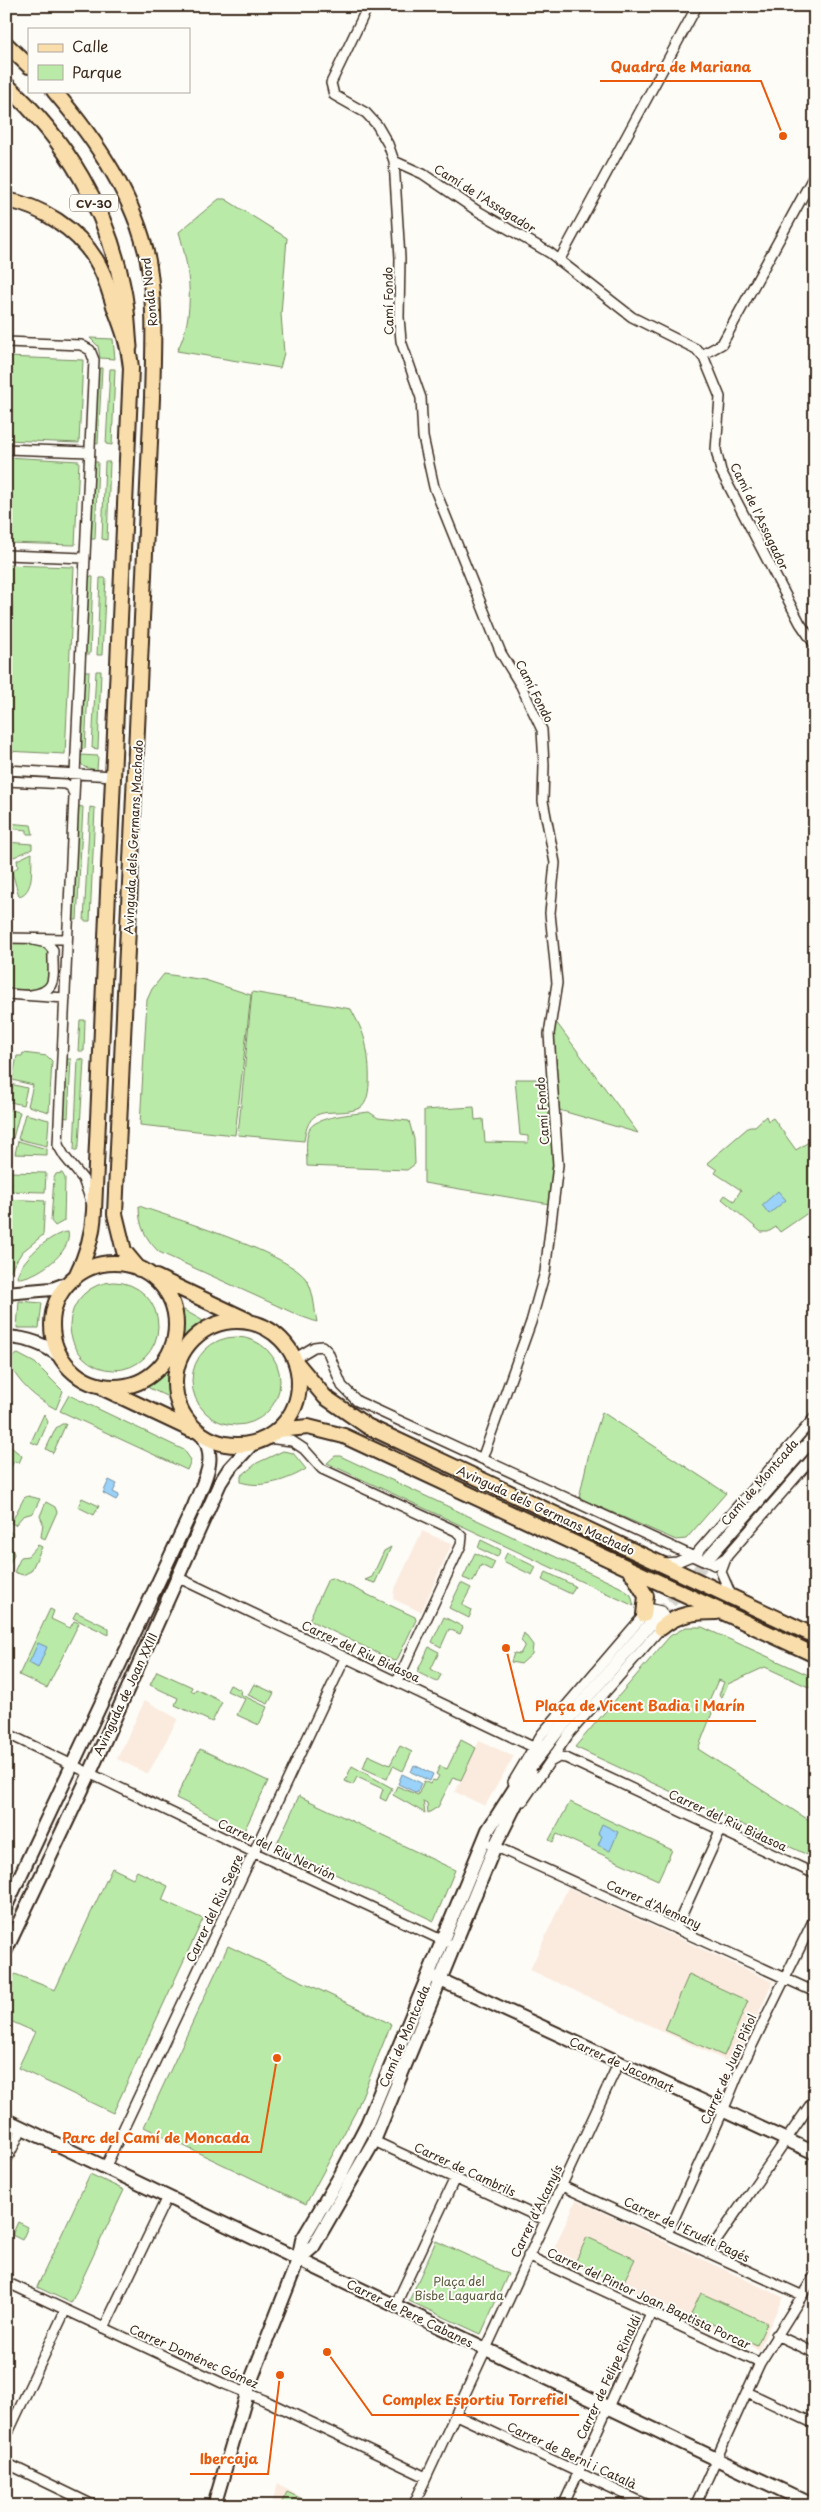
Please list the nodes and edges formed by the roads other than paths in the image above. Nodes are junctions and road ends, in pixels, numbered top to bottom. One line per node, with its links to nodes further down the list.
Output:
1 (368, 6): 7 (street, Camí Fondo)
2 (697, 6): 10 (street)
3 (6, 44): 4 (main road)
4 (28, 65)
5 (6, 85): 12 (highway, Ronda Nord / CV-30)
6 (55, 92): 14 (main road, Ronda Nord)
7 (394, 161): 10 (street, Camí de l'Assagador); 46 (street, Camí Fondo)
8 (815, 174): 13 (street)
9 (6, 200): 12 (main road, Avinguda dels Germans Machado)
10 (559, 261): 13 (street, Camí de l'Assagador)
11 (6, 342): 16 (street, Avinguda dels Germans Machado)
12 (129, 347): 22 (main road, Avinguda dels Germans Machado)
13 (702, 355): 19 (street, Camí de l'Assagador)
14 (152, 398): 32 (main road, Avinguda dels Germans Machado)
15 (6, 449): 16 (street)
16 (89, 452): 18 (street, Avinguda dels Germans Machado)
17 (6, 555): 18 (street)
18 (84, 558): 21 (street, Avinguda dels Germans Machado)
19 (815, 646)
20 (6, 770): 21 (street)
21 (75, 774): 22 (street); 24 (street, Avinguda dels Germans Machado)
22 (114, 776): 31 (main road, Avinguda dels Germans Machado)
23 (6, 781): 24 (street)
24 (73, 792): 26 (street, Avinguda dels Germans Machado)
25 (6, 938): 27 (street)
26 (67, 939): 27 (street); 30 (street, Avinguda dels Germans Machado)
27 (33, 940): 29 (street)
28 (6, 994): 29 (street)
29 (31, 995): 30 (street)
30 (65, 998): 31 (street, Avinguda dels Germans Machado)
31 (94, 1211): 33 (main road, Avinguda dels Germans Machado)
32 (142, 1270): 33 (main road); 35 (main road, Avinguda dels Germans Machado); 39 (main road)
33 (72, 1279): 34 (street); 37 (main road)
34 (6, 1293)
35 (267, 1329): 38 (main road); 41 (main road)
36 (6, 1337): 37 (street)
37 (61, 1357): 39 (main road)
38 (294, 1360): 42 (main road); 46 (street); 52 (main road, Avinguda dels Germans Machado)
39 (96, 1384): 41 (main road)
40 (815, 1417): 48 (street, Camí de Montcada)
41 (201, 1434): 44 (main road); 65 (street, Avinguda de Joan XXIII)
42 (272, 1434): 44 (main road); 53 (main road, Avinguda dels Germans Machado); 62 (street)
43 (815, 1436): 48 (street, Camí de Montcada)
44 (252, 1444): 54 (street, Avinguda de Joan XXIII)
45 (815, 1455): 50 (street, Camí de Montcada)
46 (482, 1459): 47 (street)
47 (677, 1548): 49 (street); 51 (street)
48 (705, 1555): 49 (street, Camí de Montcada); 49 (street); 50 (street)
49 (692, 1556): 51 (street, Camí de Montcada)
50 (727, 1556): 55 (street)
51 (680, 1561): 52 (street, Camí de Montcada)
52 (656, 1562): 55 (main road, Avinguda dels Germans Machado)
53 (629, 1568): 56 (main road, Avinguda dels Germans Machado); 57 (main road)
54 (179, 1578): 61 (street, Carrer del Riu Bidasoa); 66 (street, Avinguda de Joan XXIII)
55 (735, 1599): 59 (main road, Avinguda dels Germans Machado)
56 (722, 1612): 58 (main road); 60 (main road, Avinguda dels Germans Machado)
57 (644, 1615): 58 (street); 64 (street, Camí de Montcada)
58 (660, 1622): 64 (street, Camí de Montcada)
59 (815, 1636)
60 (815, 1655)
61 (345, 1658): 62 (street, Carrer del Riu Bidasoa); 70 (street, Carrer del Riu Segre)
62 (397, 1682): 64 (street, Carrer del Riu Bidasoa)
63 (6, 1733): 65 (street, Carrer del Riu Nervión)
64 (541, 1754): 67 (street, Carrer del Riu Bidasoa); 68 (street, Camí de Montcada); 69 (street, Camí de Montcada)
65 (72, 1764): 66 (street, Carrer del Riu Nervión); 72 (street, Avinguda de Joan XXIII)
66 (90, 1773): 70 (street, Carrer del Riu Nervión); 76 (street, Avinguda de Joan XXIII)
67 (720, 1831): 71 (street, Carrer del Riu Bidasoa); 74 (street)
68 (483, 1841): 69 (street, Carrer d'Alemany); 75 (street, Camí de Montcada)
69 (496, 1846): 74 (street, Carrer d'Alemany); 75 (street, Camí de Montcada)
70 (253, 1852): 75 (street, Carrer del Riu Nervión); 89 (street, Carrer del Riu Segre)
71 (815, 1874)
72 (6, 1906)
73 (815, 1917): 78 (street, Carrer de Juan Piñol)
74 (676, 1928): 78 (street, Carrer d'Alemany)
75 (449, 1942): 77 (street, Camí de Montcada)
76 (6, 1950)
77 (435, 1977): 80 (street, Carrer de Jacomart); 86 (street, Camí de Montcada); 97 (street, Camí de Montcada)
78 (785, 1978): 79 (street, Carrer d'Alemany); 82 (street, Carrer de Juan Piñol)
79 (815, 1992)
80 (619, 2062): 82 (street, Carrer de Jacomart); 91 (street, Carrer d'Alcanyís)
81 (815, 2098): 85 (street)
82 (723, 2111): 85 (street, Carrer de Jacomart); 94 (street, Carrer de Juan Piñol)
83 (6, 2120): 84 (street, Carrer de Pere Cabanes)
84 (22, 2128): 88 (street); 89 (street, Carrer de Pere Cabanes)
85 (786, 2139): 87 (street, Carrer de Jacomart); 95 (street)
86 (374, 2141): 90 (street, Carrer de Cambrils); 97 (street, Camí de Montcada)
87 (815, 2153)
88 (6, 2162)
89 (105, 2168): 92 (street, Carrer de Pere Cabanes)
90 (455, 2178): 93 (street, Carrer de Cambrils); 101 (street)
91 (562, 2186): 93 (street, Carrer d'Alcanyís); 94 (street, Carrer de l'Erudit Pagés)
92 (166, 2197): 97 (street, Carrer de Pere Cabanes); 104 (street)
93 (545, 2220): 96 (street, Carrer d'Alcanyís)
94 (667, 2234): 95 (street, Carrer de l'Erudit Pagés)
95 (708, 2253): 100 (street, Carrer de l'Erudit Pagés)
96 (528, 2256): 103 (street, Carrer del Pintor Joan Baptista Porcar); 106 (street, Carrer d'Alcanyís)
97 (298, 2260): 101 (street, Carrer de Pere Cabanes); 110 (street, Camí de Montcada)
98 (815, 2275): 100 (street)
99 (6, 2282): 102 (street, Carrer Doménec Gómez)
100 (801, 2295): 105 (street)
101 (395, 2306): 106 (street, Carrer de Pere Cabanes)
102 (64, 2310): 104 (street, Carrer Doménec Gómez); 114 (street)
103 (651, 2313): 108 (street, Carrer del Pintor Joan Baptista Porcar); 111 (street, Carrer de Felipe Rinaldi)
104 (104, 2328): 110 (street, Carrer Doménec Gómez)
105 (776, 2335): 107 (street); 108 (street)
106 (485, 2348): 111 (street, Carrer de Pere Cabanes); 112 (street, Carrer d'Alcanyís)
107 (815, 2353)
108 (760, 2364): 109 (street)
109 (747, 2392): 113 (street); 115 (street)
110 (247, 2394): 118 (street, Carrer Doménec Gómez); 121 (street, Camí de Montcada)
111 (608, 2407): 115 (street, Carrer de Pere Cabanes); 117 (street, Carrer de Felipe Rinaldi)
112 (456, 2415): 117 (street, Carrer de Berni i Català); 118 (street, Carrer d'Alcanyís)
113 (815, 2424)
114 (6, 2437)
115 (717, 2459): 119 (street, Carrer de Pere Cabanes); 125 (street)
116 (6, 2463): 120 (street)
117 (578, 2472): 123 (street, Carrer de Felipe Rinaldi); 124 (street, Carrer de Berni i Català)
118 (426, 2477): 122 (street, Carrer d'Alcanyís)
119 (813, 2504)
120 (96, 2506)
121 (214, 2506)
122 (413, 2506)
123 (562, 2506)
124 (650, 2506)
125 (695, 2506)

